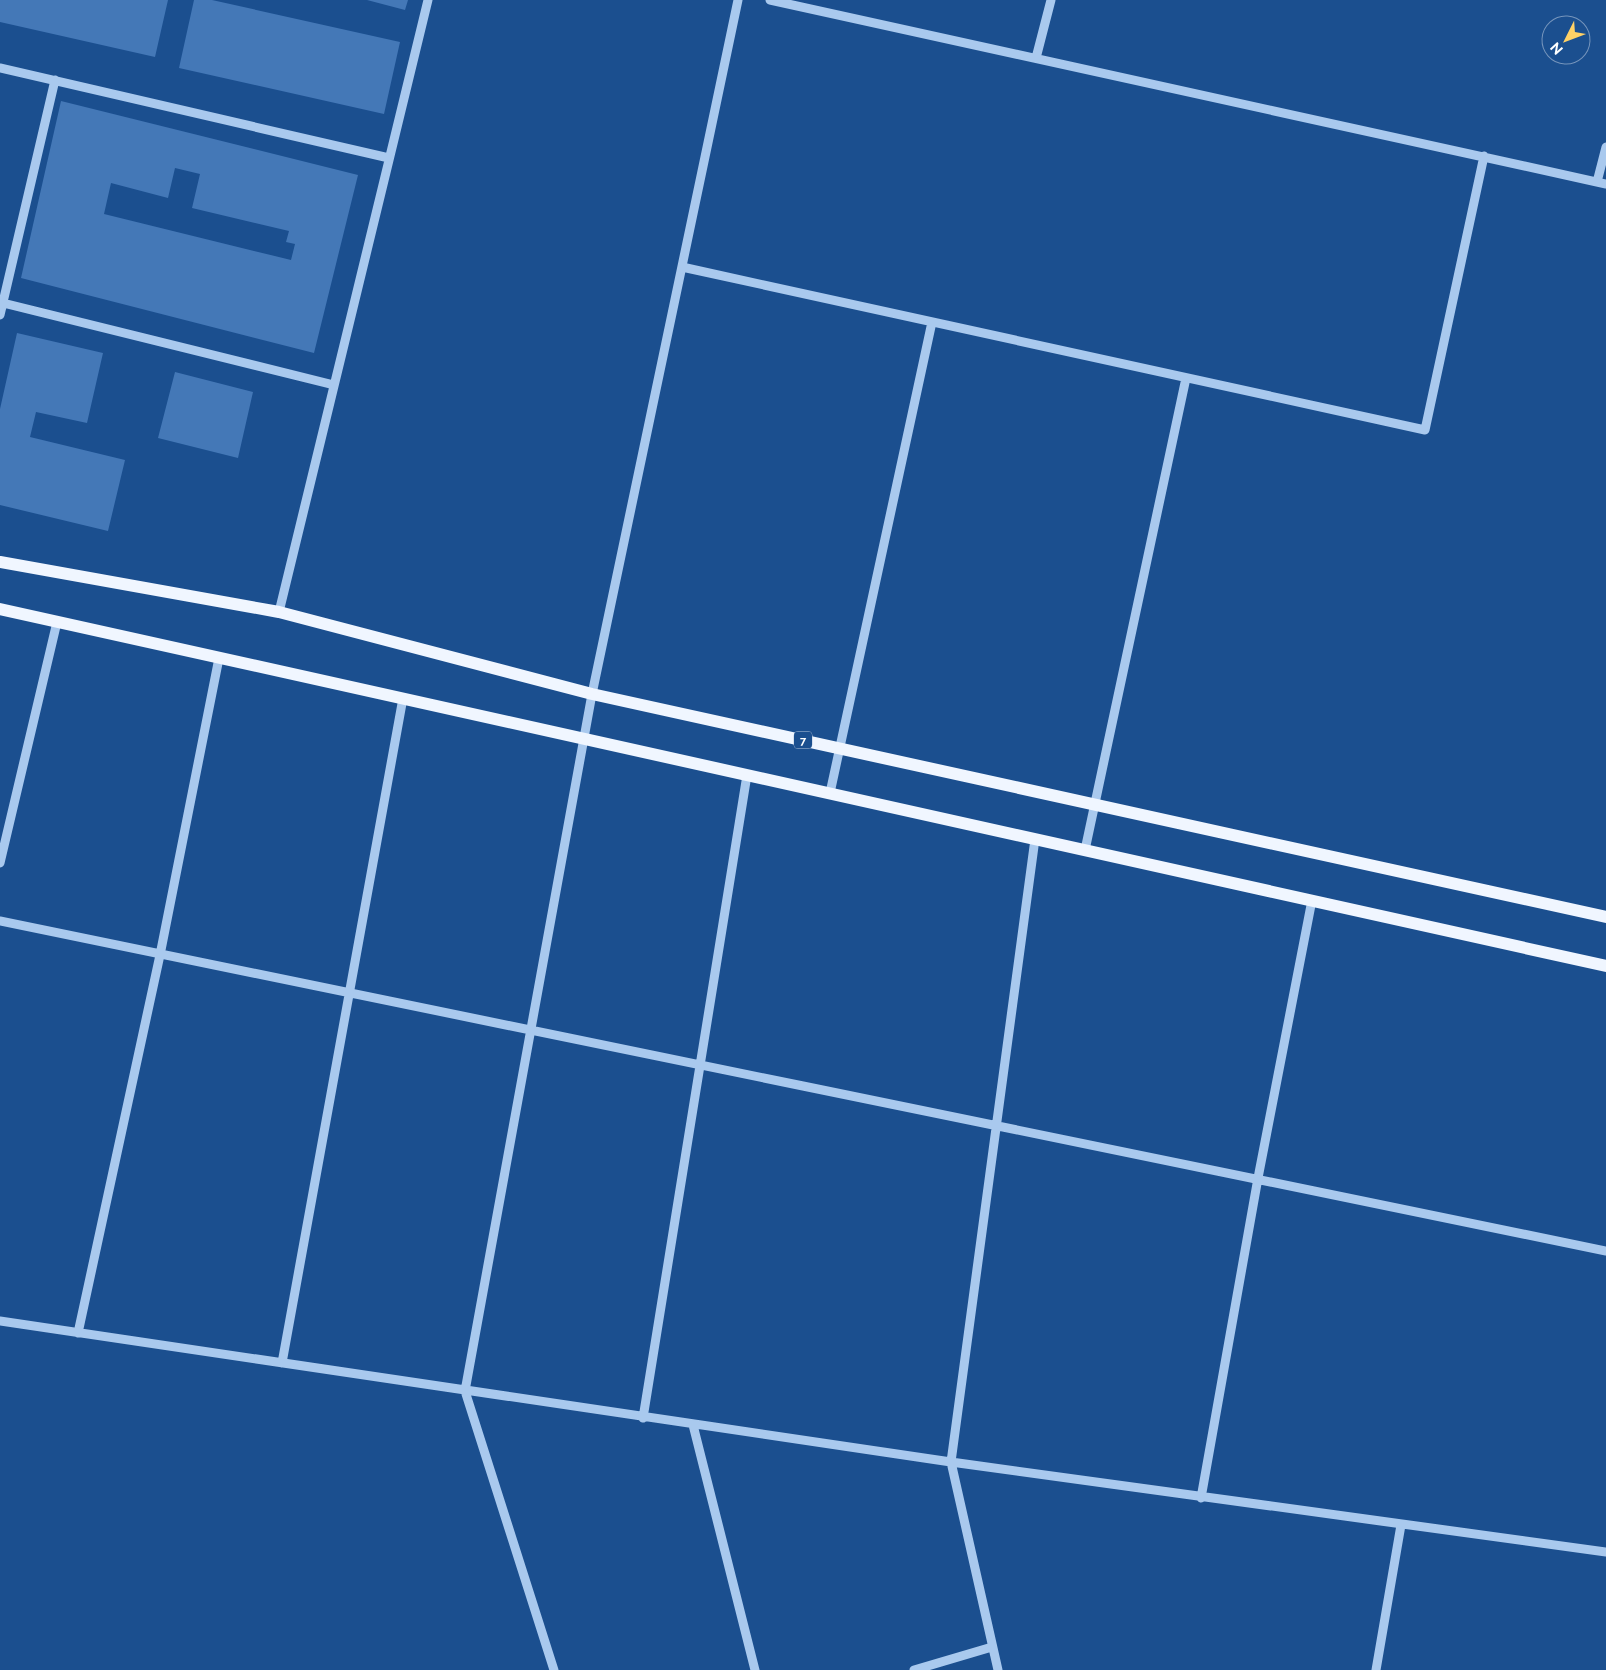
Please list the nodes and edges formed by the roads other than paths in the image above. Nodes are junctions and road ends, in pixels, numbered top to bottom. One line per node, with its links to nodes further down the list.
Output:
1 (428, 0): 10 (street)
2 (738, 0): 12 (street)
3 (770, 0): 5 (street)
4 (1050, 0): 5 (street)
5 (1036, 58): 9 (street)
6 (0, 68): 7 (street)
7 (55, 80): 10 (street); 13 (street)
8 (1606, 147): 11 (street)
9 (1484, 156): 11 (street); 16 (street)
10 (389, 158): 17 (street)
11 (1602, 183)
12 (682, 267): 15 (street); 23 (street)
13 (3, 302): 14 (street); 17 (street)
14 (0, 315)
15 (932, 322): 16 (street); 26 (street)
16 (1186, 378): 29 (street)
17 (334, 385): 20 (street)
18 (0, 562): 20 (main road, 7)
19 (0, 609): 21 (main road)
20 (279, 612): 23 (main road, 7)
21 (56, 622): 22 (main road); 32 (street)
22 (219, 658): 24 (main road); 36 (street)
23 (592, 694): 25 (street); 26 (main road, 7)
24 (403, 698): 25 (main road); 38 (street)
25 (584, 738): 27 (main road); 39 (street)
26 (839, 749): 28 (street); 29 (main road, 7)
27 (747, 775): 28 (main road); 40 (street)
28 (830, 793): 30 (main road)
29 (1094, 805): 31 (street); 34 (main road, 7)
30 (1035, 839): 31 (main road); 41 (street)
31 (1085, 850): 33 (main road)
32 (0, 863)
33 (1312, 900): 37 (main road); 42 (street)
34 (1606, 917)
35 (0, 921): 36 (street)
36 (160, 955): 38 (street); 45 (street)
37 (1606, 966)
38 (349, 994): 39 (street); 46 (street)
39 (530, 1032): 40 (street); 47 (street)
40 (701, 1065): 41 (street); 48 (street)
41 (997, 1125): 42 (street); 50 (street)
42 (1258, 1178): 43 (street); 51 (street)
43 (1606, 1251)
44 (0, 1321): 45 (street)
45 (78, 1333): 46 (street)
46 (282, 1363): 47 (street)
47 (465, 1391): 48 (street); 55 (street)
48 (643, 1418): 49 (street)
49 (693, 1425): 50 (street); 56 (street)
50 (951, 1462): 51 (street); 54 (street)
51 (1201, 1498): 52 (street)
52 (1400, 1525): 53 (street); 59 (street)
53 (1606, 1552)
54 (992, 1647): 57 (street); 58 (street)
55 (554, 1670)
56 (755, 1670)
57 (914, 1670)
58 (998, 1670)
59 (1376, 1670)

